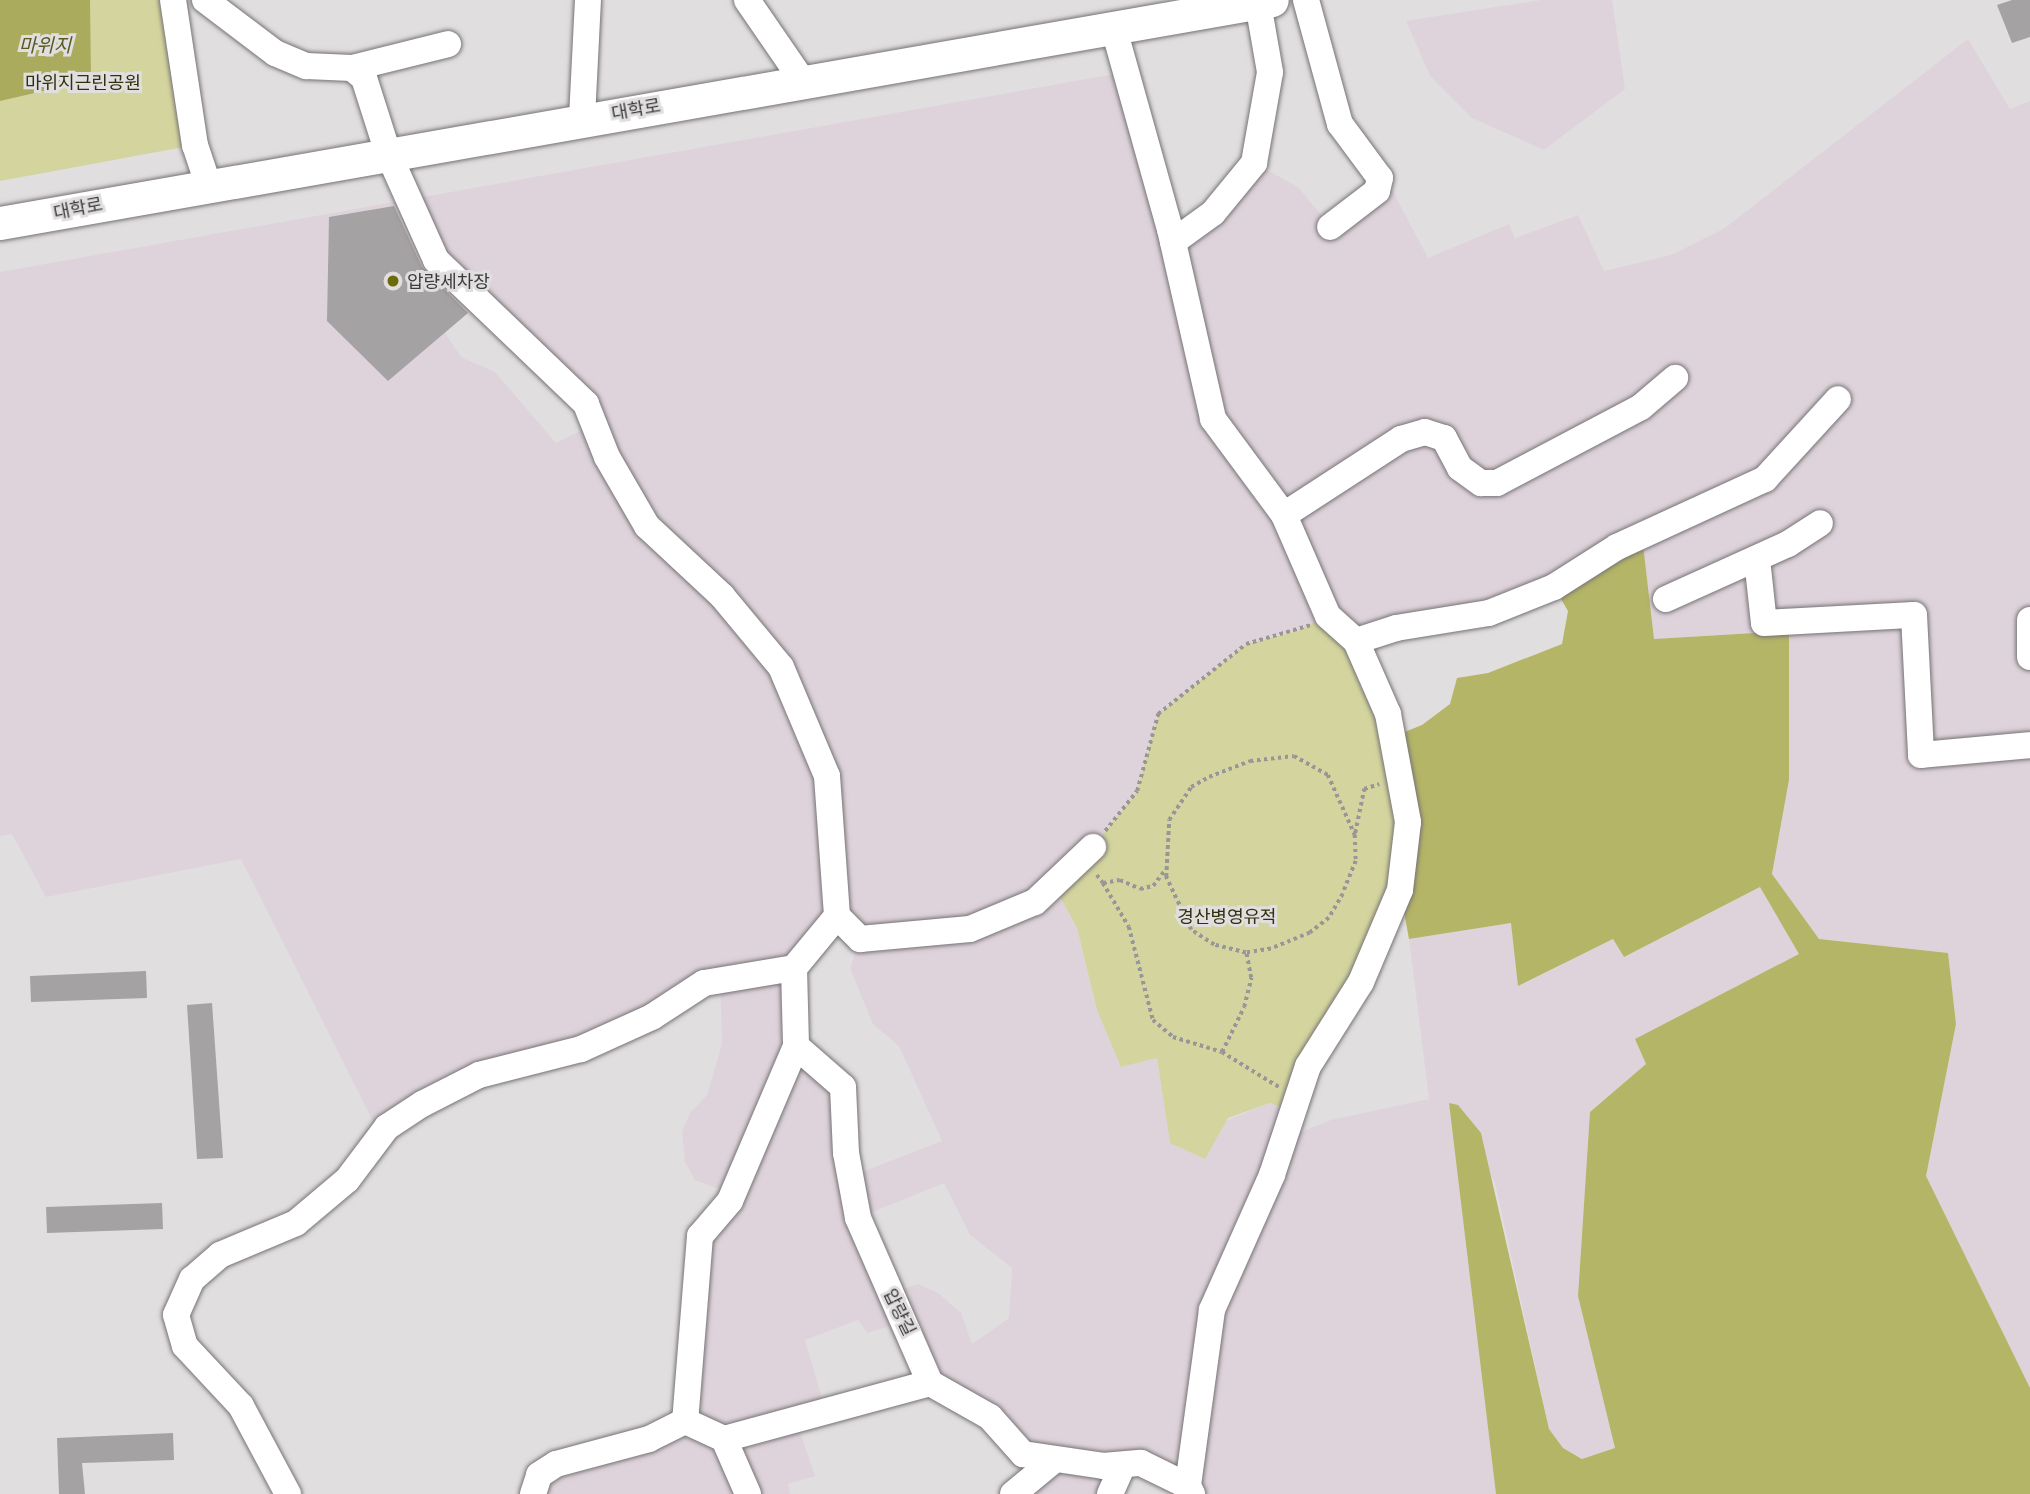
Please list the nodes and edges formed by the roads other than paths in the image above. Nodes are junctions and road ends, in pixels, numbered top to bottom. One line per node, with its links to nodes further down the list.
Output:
1 (173, 0): 13 (street)
2 (205, 0): 9 (street)
3 (588, 0): 11 (street)
4 (747, 0): 10 (street)
5 (1307, 0): 15 (street)
6 (1265, 2): 7 (main road, 대학로); 16 (street)
7 (1114, 29): 10 (main road, 대학로); 16 (street)
8 (448, 44): 9 (street)
9 (352, 68): 12 (street)
10 (802, 80): 11 (main road, 대학로)
11 (582, 118): 12 (main road, 대학로)
12 (388, 153): 13 (main road, 대학로); 28 (street)
13 (208, 184): 14 (main road, 대학로)
14 (0, 223)
15 (1330, 227)
16 (1173, 242): 19 (street)
17 (1675, 378): 19 (street)
18 (1838, 399): 24 (street)
19 (1284, 515): 24 (street)
20 (1820, 523): 21 (street)
21 (1757, 559): 22 (street); 26 (street)
22 (1666, 598)
23 (2030, 620): 25 (street)
24 (1356, 641): 36 (street)
25 (2030, 657)
26 (2030, 745)
27 (1088, 851): 28 (street)
28 (837, 916): 29 (street)
29 (794, 968): 30 (street); 37 (street)
30 (796, 1046): 31 (street, 압량길); 32 (street)
31 (930, 1383): 33 (street); 34 (street)
32 (685, 1421): 33 (street); 38 (street)
33 (724, 1439): 39 (street)
34 (1054, 1460): 35 (street); 40 (street)
35 (1122, 1465): 36 (street); 41 (street)
36 (1190, 1490)
37 (288, 1494)
38 (533, 1494)
39 (748, 1494)
40 (1013, 1494)
41 (1110, 1494)

